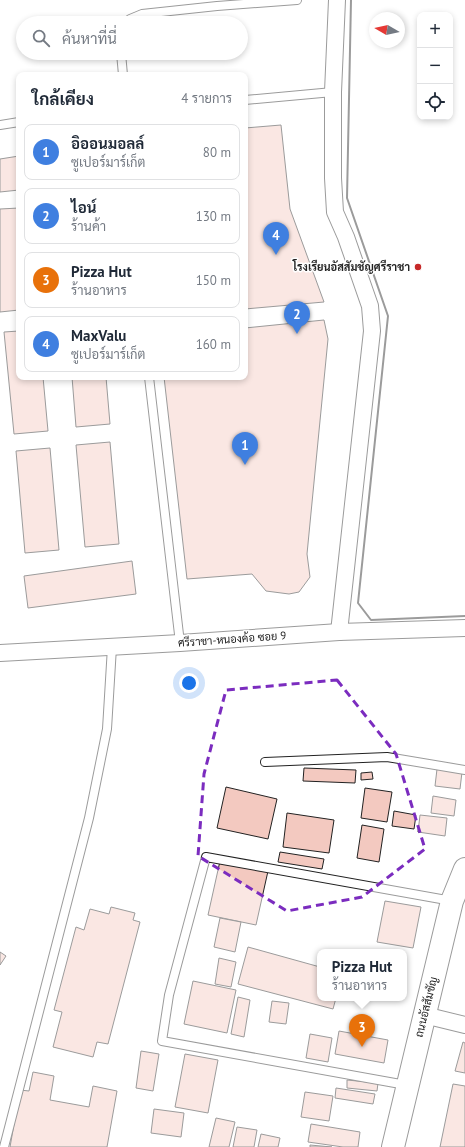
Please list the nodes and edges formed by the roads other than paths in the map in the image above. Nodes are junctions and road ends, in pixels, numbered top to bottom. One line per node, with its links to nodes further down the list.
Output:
1 (297, 0): 3 (lane)
2 (337, 0): 7 (street)
3 (217, 3): 4 (lane)
4 (137, 16)
5 (122, 60): 6 (lane)
6 (123, 72)
7 (333, 92): 8 (lane); 13 (street)
8 (248, 100)
9 (16, 122): 10 (lane)
10 (0, 124)
11 (149, 380): 14 (lane)
12 (465, 628): 13 (street, ศรีราชา-หนองค้อ ซอย 9)
13 (339, 632): 14 (street, ศรีราชา-หนองค้อ ซอย 9)
14 (180, 643): 15 (street, ศรีราชา-หนองค้อ ซอย 9)
15 (112, 647): 16 (street, ศรีราชา-หนองค้อ ซอย 9); 24 (lane)
16 (0, 651)
17 (265, 762): 18 (lane)
18 (465, 770)
19 (465, 869): 20 (main road, ถนนอัสสัมชัญ)
20 (452, 901): 21 (main road, ถนนอัสสัมชัญ); 23 (lane)
21 (424, 1015): 22 (street); 23 (main road, ถนนอัสสัมชัญ)
22 (465, 1024)
23 (407, 1086): 25 (main road, ถนนอัสสัมชัญ)
24 (4, 1147)
25 (393, 1147)

